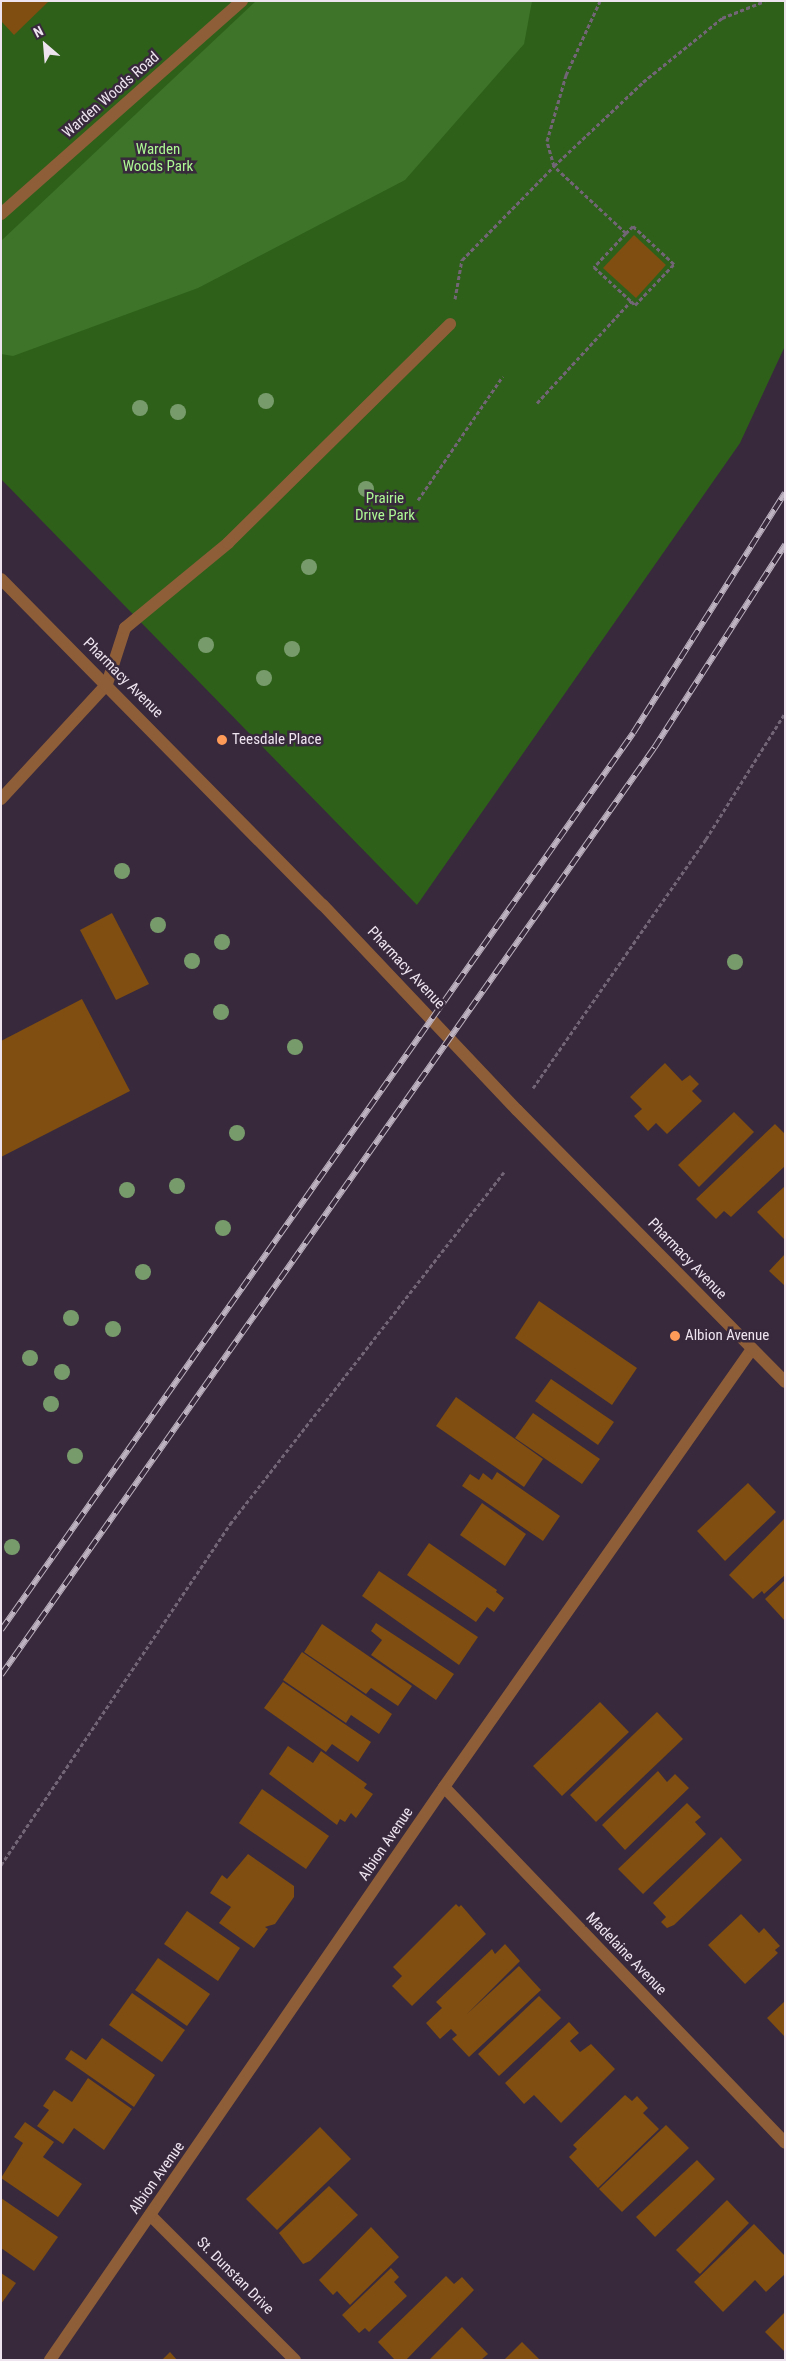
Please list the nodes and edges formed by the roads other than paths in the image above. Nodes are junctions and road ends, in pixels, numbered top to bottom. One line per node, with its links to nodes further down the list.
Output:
1 (242, 1): 2 (street, Warden Woods Road)
2 (1, 214)
3 (450, 324): 5 (street)
4 (1, 579): 5 (street, Pharmacy Avenue)
5 (107, 684): 6 (street); 7 (street, Pharmacy Avenue)
6 (1, 799)
7 (752, 1349): 8 (street, Pharmacy Avenue); 9 (street, Albion Avenue)
8 (785, 1382)
9 (444, 1787): 10 (street, Madelaine Avenue); 11 (street, Albion Avenue)
10 (785, 2143)
11 (150, 2215): 12 (street, Albion Avenue); 13 (street, St. Dunstan Drive)
12 (50, 2360)
13 (295, 2360)

